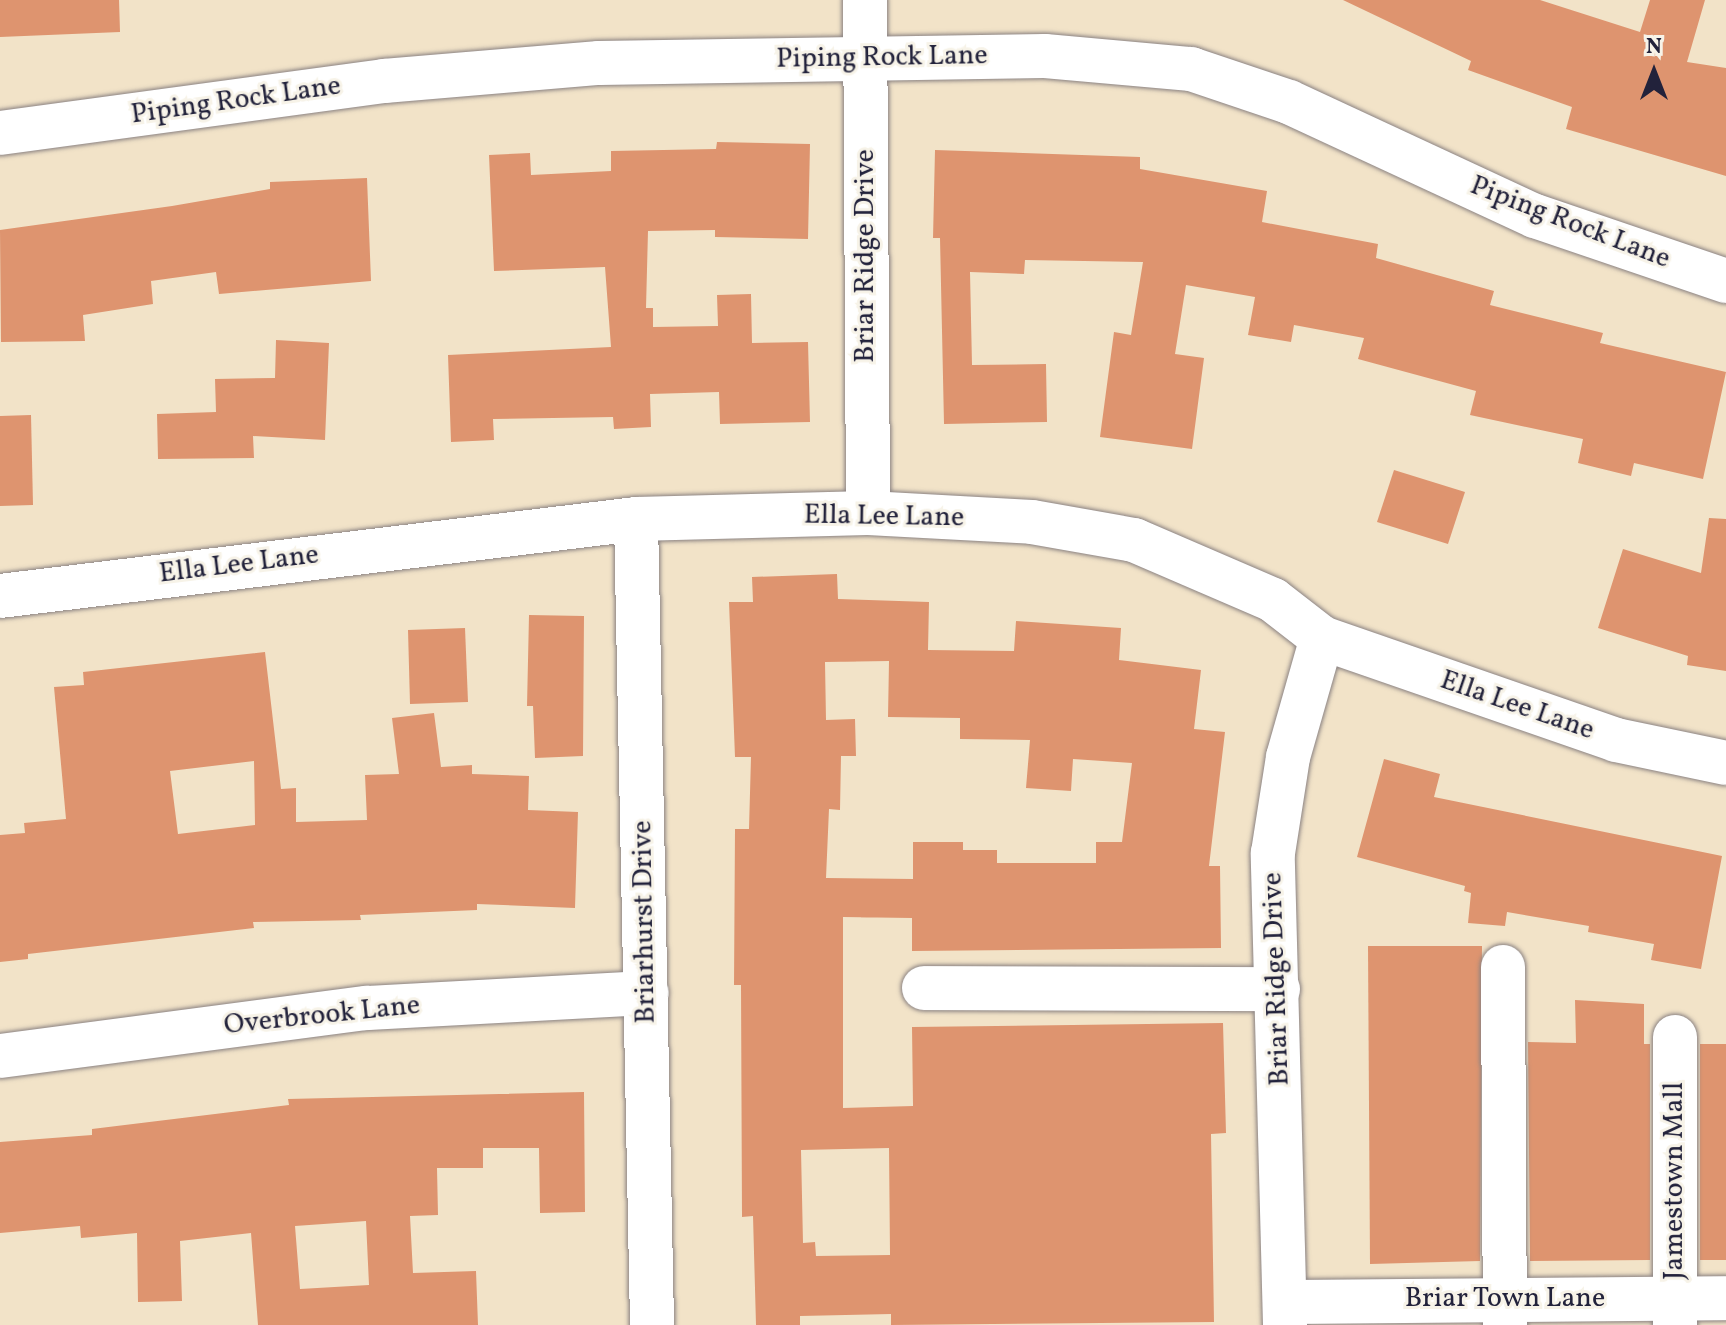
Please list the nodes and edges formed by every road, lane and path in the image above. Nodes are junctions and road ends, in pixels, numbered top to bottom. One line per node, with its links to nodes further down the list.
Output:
1 (865, 0): 2 (street, Briar Ridge Drive)
2 (865, 57): 3 (street, Piping Rock Lane); 4 (street, Piping Rock Lane); 5 (street, Briar Ridge Drive)
3 (0, 133)
4 (1726, 281)
5 (868, 513): 6 (street, Ella Lee Lane); 8 (street, Ella Lee Lane)
6 (636, 519): 7 (street, Ella Lee Lane); 13 (street, Briarhurst Drive)
7 (0, 596)
8 (1322, 638): 9 (street, Ella Lee Lane); 12 (street, Briar Ridge Drive)
9 (1726, 763)
10 (1503, 967): 17 (street)
11 (924, 988): 12 (street)
12 (1278, 989): 19 (street, Briar Ridge Drive)
13 (647, 993): 15 (street, Overbrook Lane); 20 (street, Briarhurst Drive)
14 (1675, 1037): 18 (street, Jamestown Mall)
15 (0, 1056)
16 (1726, 1298): 18 (street, Briar Town Lane)
17 (1505, 1312): 18 (street, Briar Town Lane); 19 (street, Briar Town Lane)
18 (1675, 1312)
19 (1285, 1313)
20 (652, 1325)

